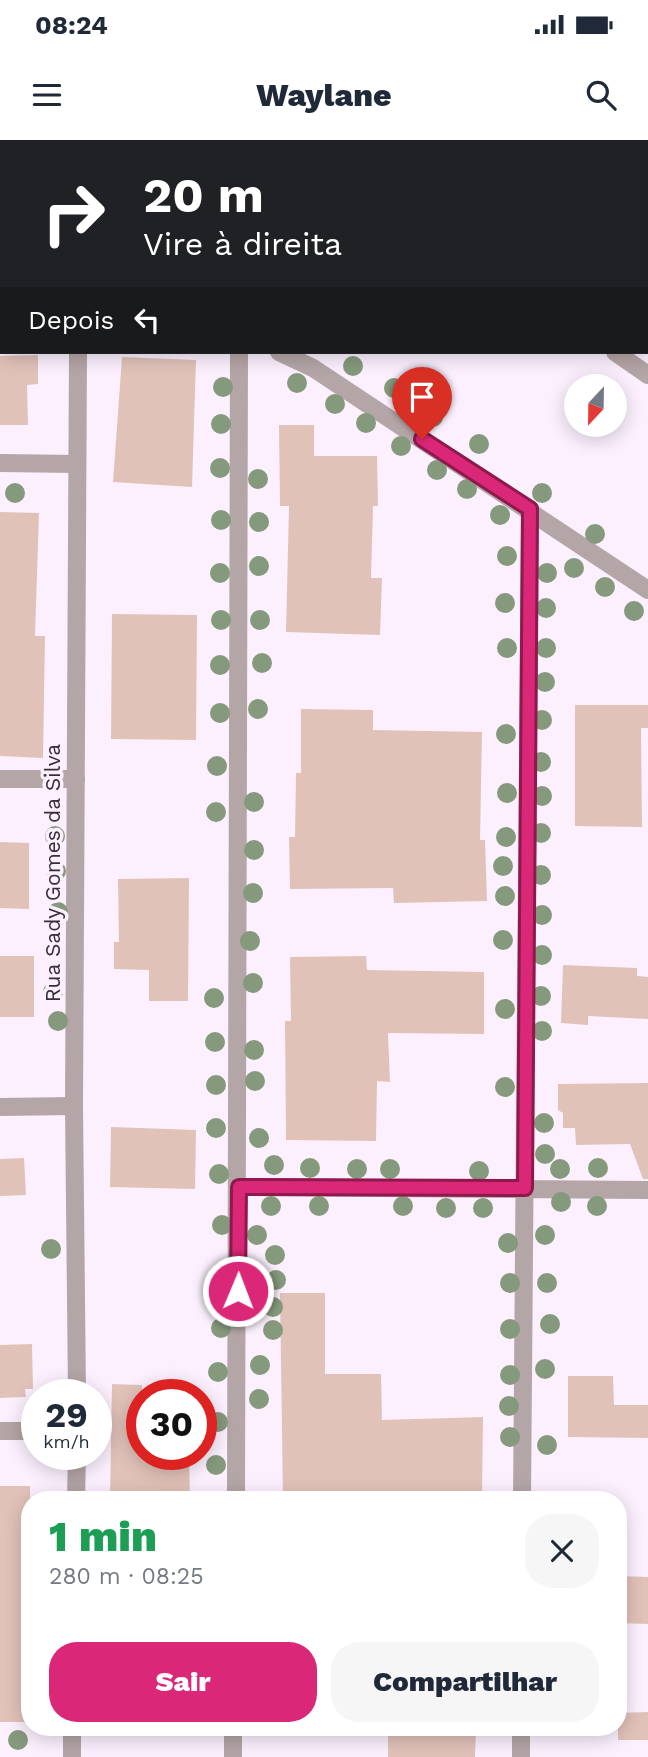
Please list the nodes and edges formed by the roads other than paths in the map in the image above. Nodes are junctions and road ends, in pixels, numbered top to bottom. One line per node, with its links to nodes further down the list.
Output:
1 (78, 354): 7 (street, Rua Sady Gomes da Silva)
2 (239, 354): 14 (street)
3 (283, 354): 8 (street)
4 (618, 354): 5 (street)
5 (648, 375)
6 (0, 463): 7 (street)
7 (76, 464): 11 (street, Rua Sady Gomes da Silva)
8 (530, 509): 9 (street); 15 (street)
9 (648, 590)
10 (0, 779): 11 (street)
11 (76, 779): 12 (street, Rua Sady Gomes da Silva)
12 (74, 1106): 13 (street); 17 (street, Rua Sady Gomes da Silva)
13 (0, 1107)
14 (239, 1187): 15 (street); 22 (street)
15 (525, 1188): 16 (street); 23 (street)
16 (648, 1189)
17 (77, 1379)
18 (0, 1431): 19 (street)
19 (21, 1431)
20 (77, 1470): 21 (street)
21 (76, 1491)
22 (236, 1491)
23 (522, 1491)
24 (72, 1736): 27 (street)
25 (233, 1736): 28 (street)
26 (521, 1736): 29 (street)
27 (72, 1757)
28 (233, 1757)
29 (521, 1757)

